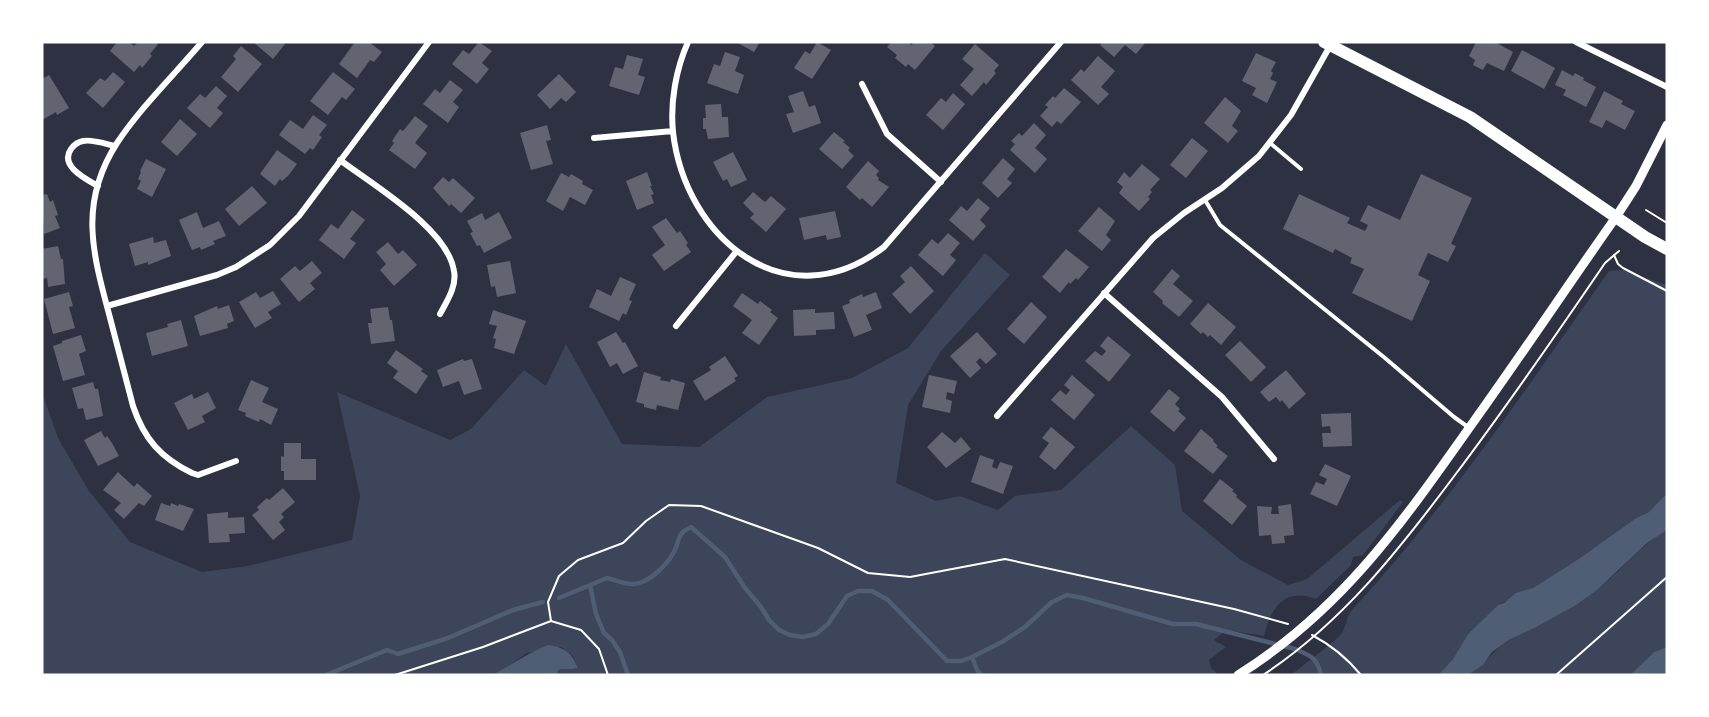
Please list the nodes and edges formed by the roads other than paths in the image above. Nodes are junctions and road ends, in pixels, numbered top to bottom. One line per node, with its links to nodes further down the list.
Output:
1 (202, 42): 13 (street)
2 (429, 42): 14 (street)
3 (688, 42): 10 (street)
4 (1062, 42): 16 (street)
5 (1576, 42): 8 (street)
6 (1327, 44): 12 (street); 19 (main road)
7 (862, 84): 16 (street)
8 (1667, 87)
9 (1667, 125): 19 (street)
10 (673, 131): 11 (street); 21 (street)
11 (594, 138)
12 (1270, 143): 15 (lane); 18 (street)
13 (116, 146): 17 (street); 17 (street)
14 (340, 160): 23 (street); 24 (street)
15 (1301, 169)
16 (941, 182): 21 (street)
17 (98, 186): 23 (street)
18 (1204, 199): 22 (street); 27 (lane)
19 (1616, 217): 20 (main road); 27 (street)
20 (1667, 249)
21 (736, 252): 25 (street)
22 (1104, 293): 26 (street); 28 (street)
23 (107, 306): 29 (street)
24 (440, 314)
25 (676, 326)
26 (997, 416)
27 (1469, 428): 30 (street)
28 (1274, 459)
29 (236, 461)
30 (1238, 675)

